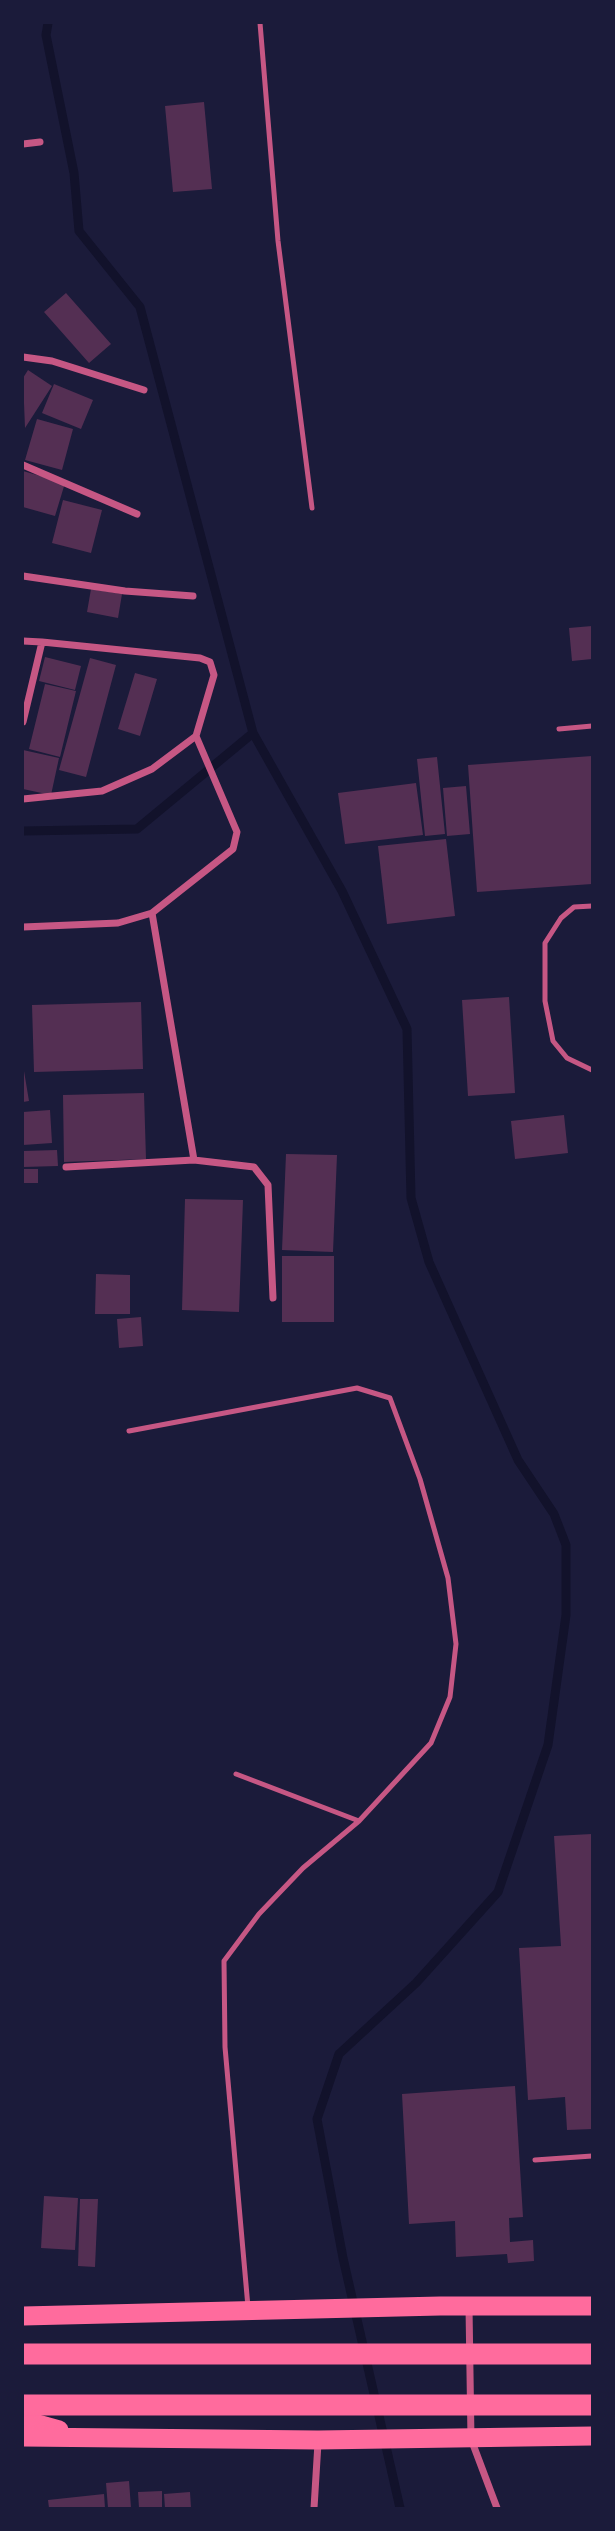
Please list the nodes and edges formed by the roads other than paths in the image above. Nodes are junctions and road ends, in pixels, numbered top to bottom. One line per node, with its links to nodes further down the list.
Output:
1 (260, 23): 7 (lane)
2 (40, 142): 3 (street)
3 (23, 144)
4 (23, 357): 5 (street)
5 (144, 390)
6 (23, 465): 8 (street)
7 (312, 508)
8 (137, 514)
9 (23, 576): 10 (street)
10 (193, 596)
11 (23, 640): 12 (street)
12 (42, 642): 13 (street); 16 (street)
13 (23, 722)
14 (592, 726): 15 (lane)
15 (559, 729)
16 (196, 736): 17 (street); 19 (street)
17 (23, 799)
18 (592, 906): 21 (lane)
19 (152, 913): 20 (street); 22 (street)
20 (23, 927)
21 (592, 1070)
22 (194, 1160): 23 (street); 24 (street)
23 (66, 1167)
24 (273, 1298)
25 (129, 1431): 27 (lane)
26 (236, 1774): 27 (lane)
27 (359, 1821): 32 (lane)
28 (592, 2156): 29 (lane)
29 (535, 2160)
30 (469, 2305): 31 (highway); 32 (highway); 42 (street)
31 (592, 2306)
32 (248, 2312): 33 (highway)
33 (23, 2316)
34 (23, 2354): 35 (highway)
35 (592, 2354)
36 (23, 2405): 37 (highway)
37 (592, 2405)
38 (23, 2420): 41 (highway)
39 (592, 2436): 42 (highway)
40 (23, 2437): 41 (highway)
41 (83, 2437): 43 (highway)
42 (471, 2439): 43 (highway); 45 (street)
43 (327, 2440): 44 (street)
44 (314, 2508)
45 (497, 2508)

